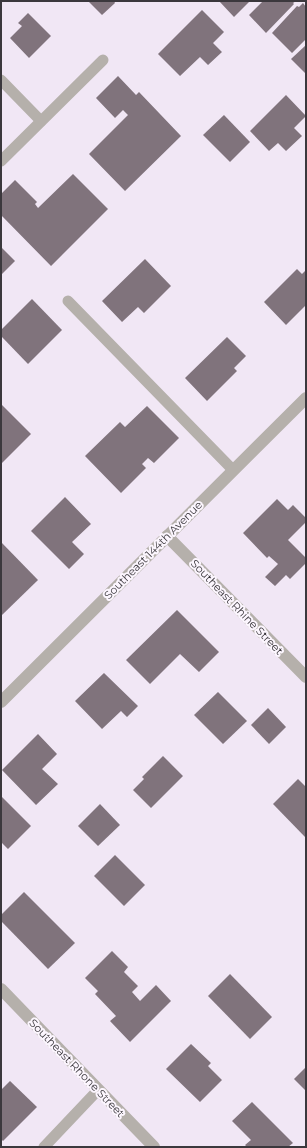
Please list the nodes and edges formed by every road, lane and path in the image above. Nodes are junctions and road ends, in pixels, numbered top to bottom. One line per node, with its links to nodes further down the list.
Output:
1 (103, 60): 3 (lane)
2 (1, 80): 3 (lane)
3 (41, 121): 4 (lane)
4 (1, 161)
5 (68, 301): 7 (lane)
6 (306, 398): 7 (street, Southeast 144th Avenue)
7 (233, 470): 8 (street, Southeast 144th Avenue)
8 (168, 536): 9 (street, Southeast Rhine Street); 10 (street, Southeast 144th Avenue)
9 (306, 678)
10 (1, 702)
11 (1, 989): 12 (street, Southeast Rhone Street)
12 (98, 1090): 13 (lane); 14 (street, Southeast Rhone Street)
13 (44, 1147)
14 (154, 1147)

